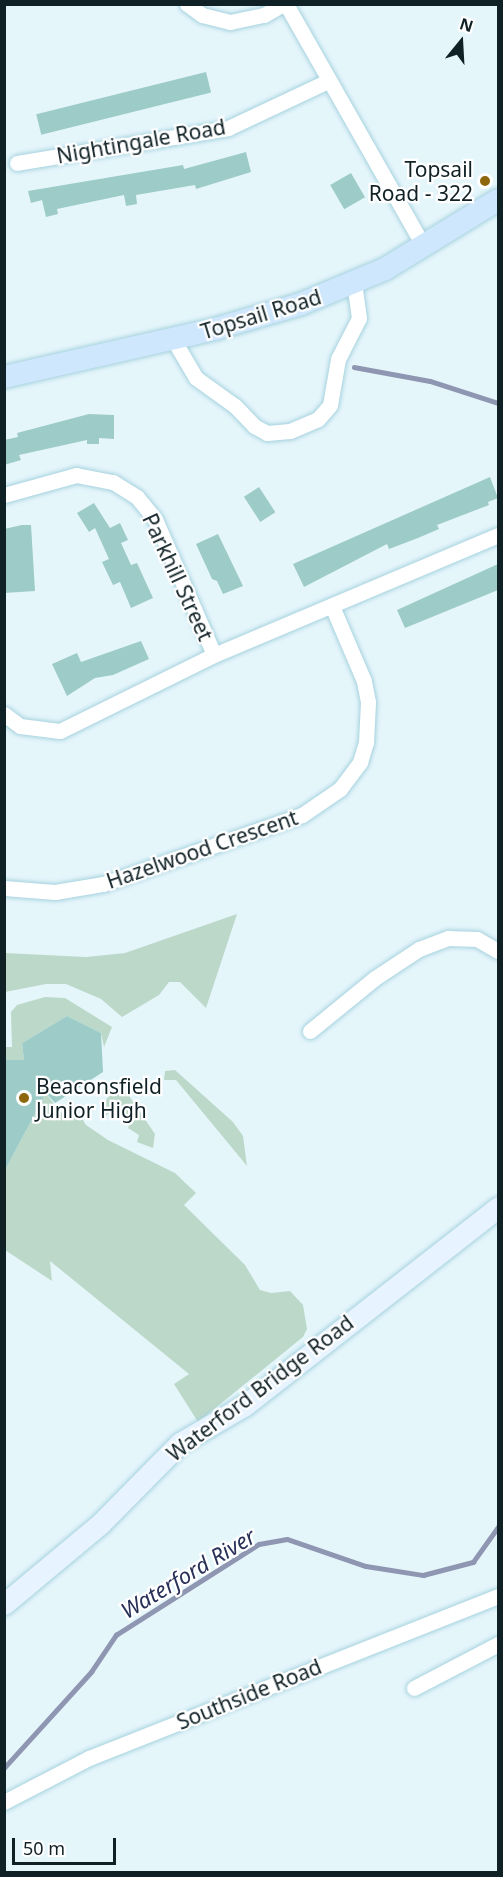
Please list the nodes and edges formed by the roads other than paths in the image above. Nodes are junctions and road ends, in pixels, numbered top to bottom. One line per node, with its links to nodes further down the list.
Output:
1 (187, 4): 2 (street)
2 (284, 4): 3 (street)
3 (328, 81): 4 (street, Nightingale Road); 6 (street)
4 (17, 163)
5 (498, 200): 6 (main road, Topsail Road)
6 (424, 247): 7 (main road, Topsail Road)
7 (354, 284): 8 (main road, Topsail Road); 8 (street)
8 (173, 339): 9 (main road, Topsail Road)
9 (4, 377)
10 (4, 495): 13 (street, Parkhill Street)
11 (498, 535): 12 (street, Parkhill Street)
12 (332, 606): 13 (street, Parkhill Street); 15 (street, Hazelwood Crescent)
13 (214, 656): 14 (street, Parkhill Street)
14 (4, 714)
15 (4, 888)
16 (498, 951): 17 (street)
17 (310, 1031)
18 (498, 1207): 20 (main road, Waterford Bridge Road)
19 (498, 1596): 23 (street, Southside Road)
20 (4, 1604)
21 (498, 1644): 22 (street)
22 (414, 1688)
23 (4, 1802)

